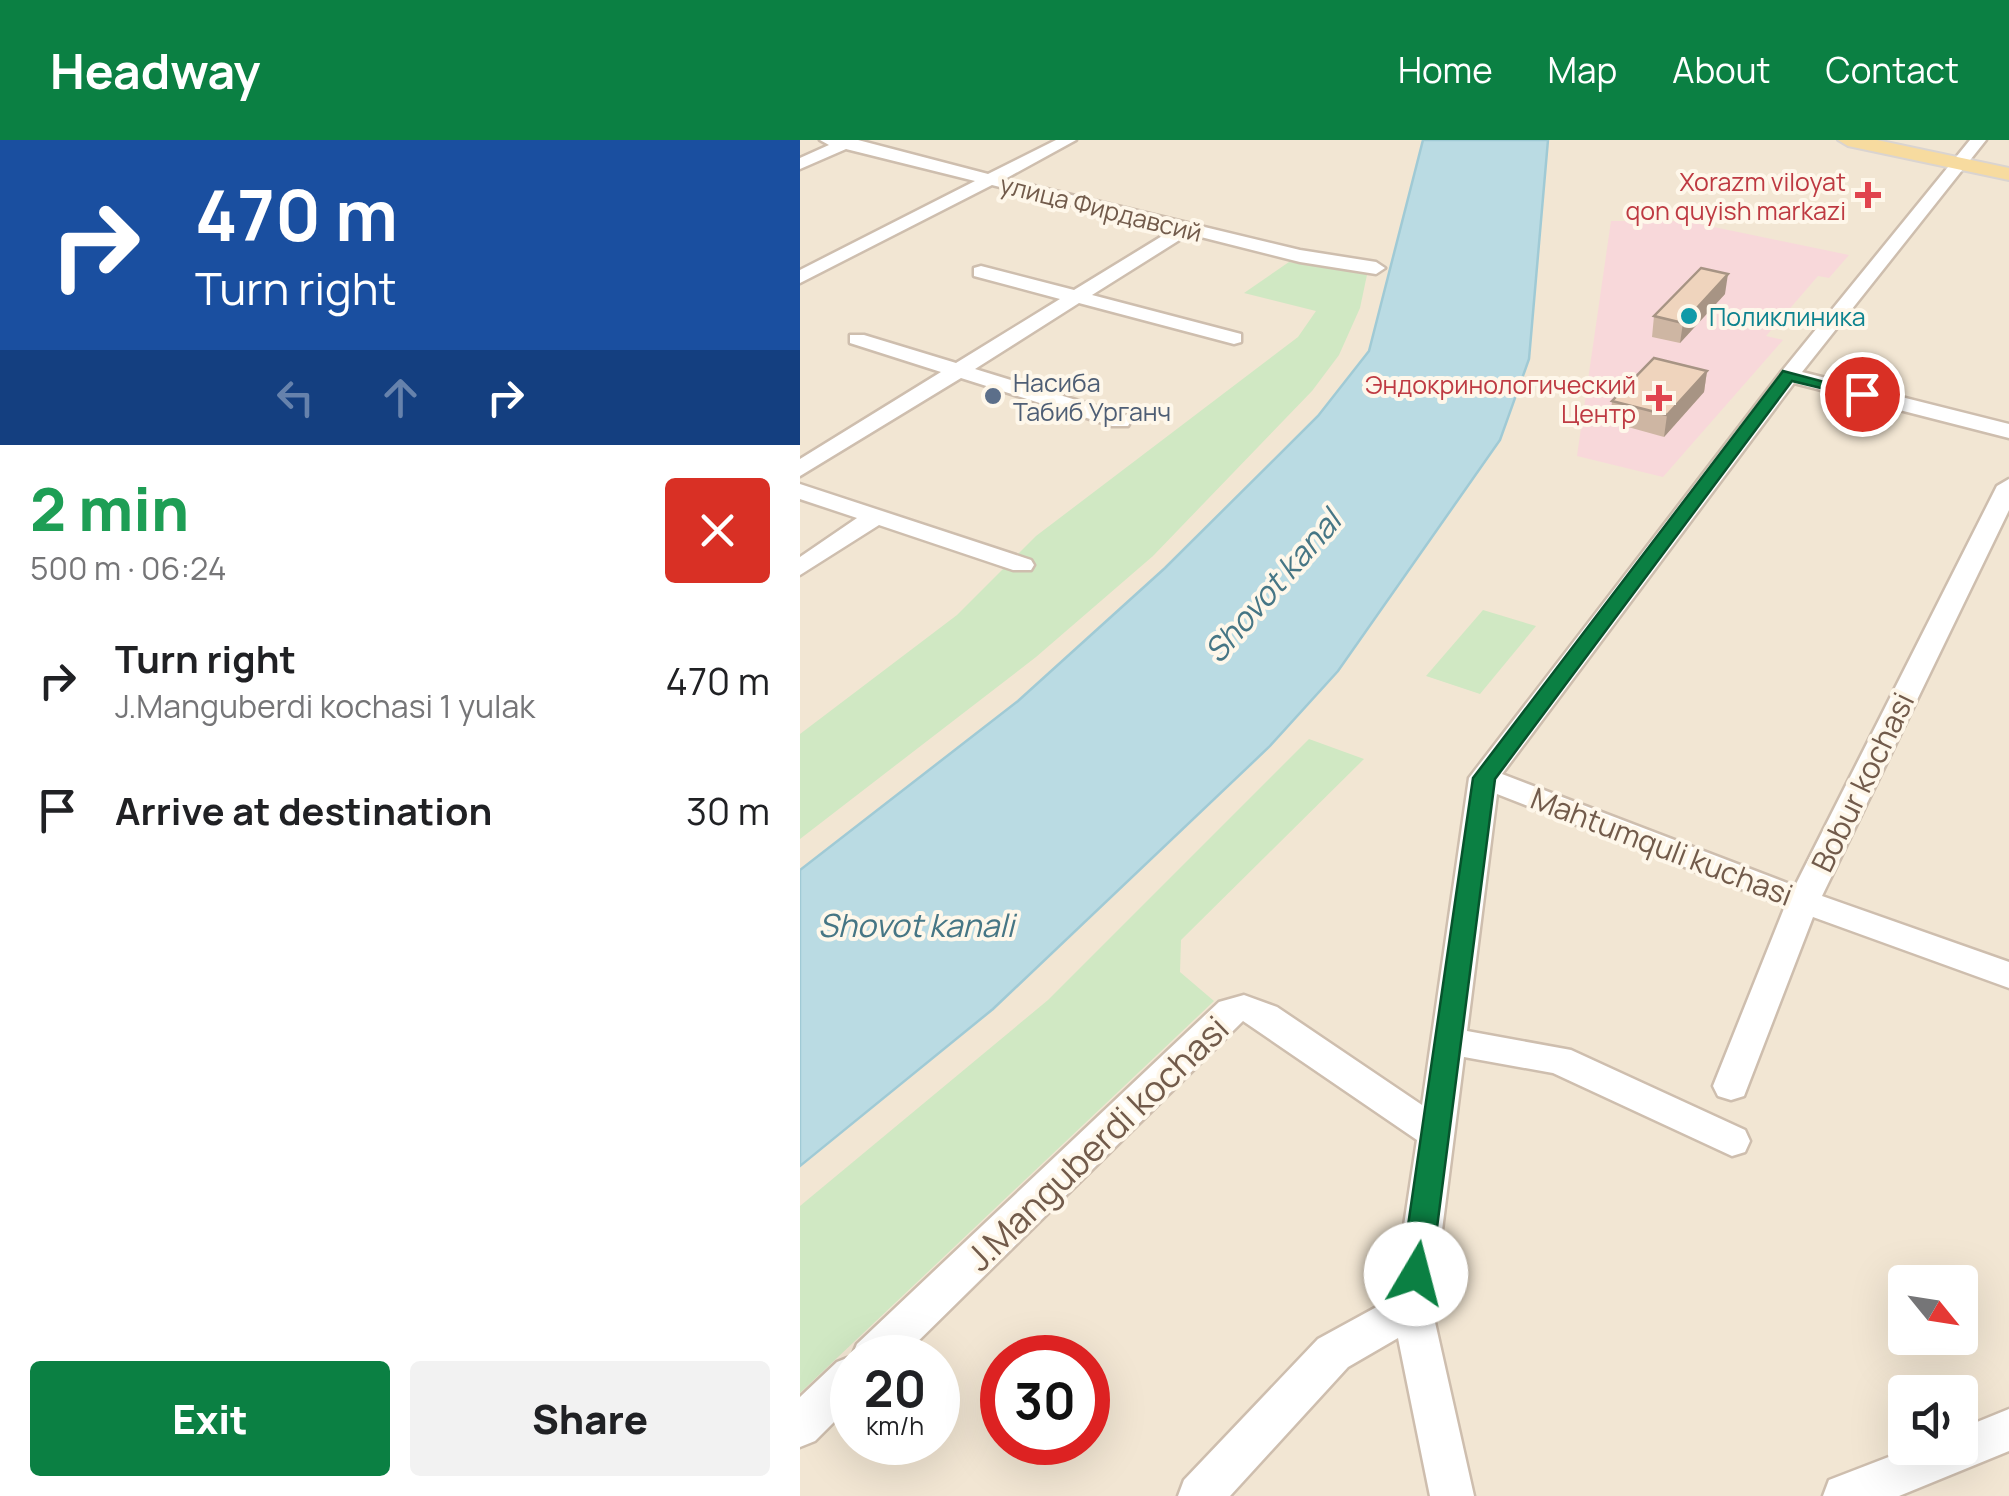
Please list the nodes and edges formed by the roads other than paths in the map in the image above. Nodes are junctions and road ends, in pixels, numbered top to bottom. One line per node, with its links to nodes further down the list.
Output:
1 (1068, 140): 9 (street)
2 (1848, 140): 5 (main road)
3 (1870, 140): 5 (main road)
4 (842, 142): 7 (street); 9 (street, улица Фирдавсий)
5 (1969, 152): 6 (main road); 8 (main road); 18 (street)
6 (2009, 158)
7 (800, 164)
8 (2009, 174)
9 (988, 180): 10 (street, улица Фирдавсий); 13 (street)
10 (1187, 228): 11 (street, улица Фирдавсий); 14 (street)
11 (1376, 268)
12 (981, 272): 14 (street)
13 (800, 277)
14 (1074, 298): 15 (street); 17 (street)
15 (1234, 338)
16 (856, 339): 17 (street)
17 (956, 370): 19 (street); 21 (street)
18 (1788, 375): 20 (street); 27 (street)
19 (1120, 421)
20 (2009, 431)
21 (800, 469)
22 (2009, 486): 28 (street, Bobur kochasi)
23 (800, 491): 24 (street)
24 (876, 516): 25 (street); 26 (street)
25 (1022, 565)
26 (800, 568)
27 (1484, 778): 28 (street, Mahtumquli kuchasi); 30 (street)
28 (1803, 901): 29 (street, Mahtumquli kuchasi); 31 (street, Bobur kochasi)
29 (2009, 975)
30 (1448, 1041): 32 (street); 33 (street)
31 (1731, 1086)
32 (1436, 1134): 34 (street); 35 (street, J.Manguberdi kochasi)
33 (1732, 1141)
34 (1412, 1309): 39 (street); 40 (street)
35 (896, 1335)
36 (830, 1397): 37 (street)
37 (800, 1426)
38 (2009, 1430): 41 (street)
39 (1200, 1496)
40 (1452, 1496)
41 (1845, 1496)

